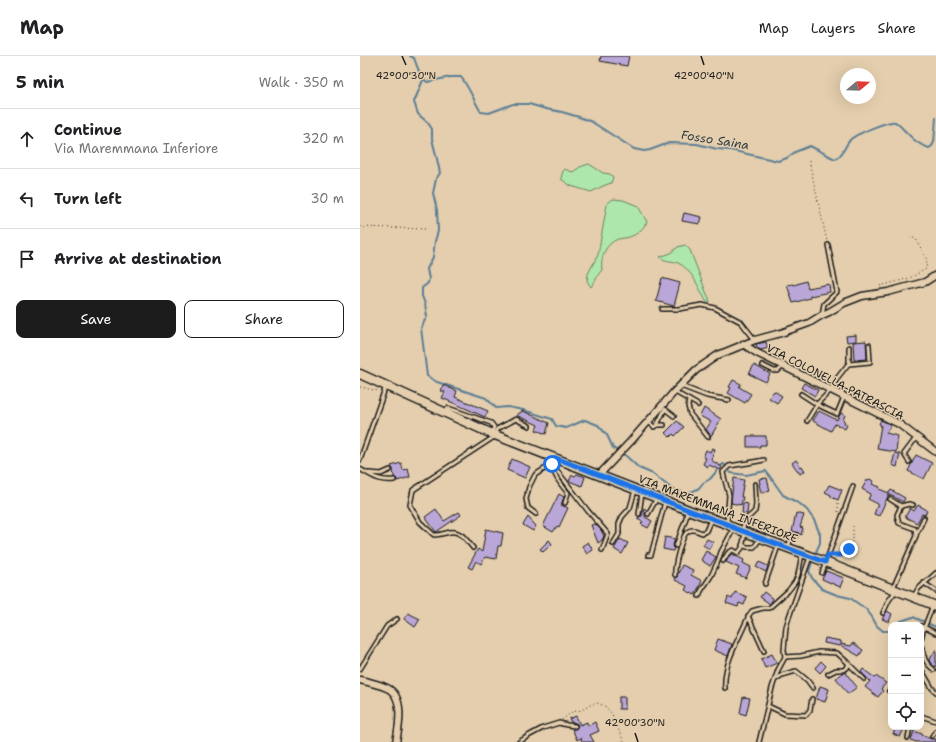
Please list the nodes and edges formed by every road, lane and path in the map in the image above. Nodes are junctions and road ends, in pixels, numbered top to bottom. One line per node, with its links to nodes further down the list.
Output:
1 (810, 161): 5 (path)
2 (360, 227): 3 (path)
3 (428, 229)
4 (908, 236): 7 (path)
5 (828, 246): 9 (lane)
6 (936, 275): 9 (street)
7 (878, 287)
8 (662, 309): 10 (lane)
9 (822, 315): 10 (street)
10 (755, 340): 11 (street)
11 (743, 344): 16 (street, VIA COLONELLA-PATRASCIA); 18 (street)
12 (870, 345): 14 (lane)
13 (849, 347): 14 (lane)
14 (848, 364): 21 (lane)
15 (762, 365): 16 (lane)
16 (783, 366): 21 (street, VIA COLONELLA-PATRASCIA)
17 (360, 374): 20 (main road, VIA MAREMMANA INFERIORE)
18 (680, 385): 22 (street); 26 (lane)
19 (360, 387): 20 (path)
20 (385, 389): 35 (main road, VIA MAREMMANA INFERIORE); 39 (lane)
21 (831, 390): 24 (street, VIA COLONELLA-PATRASCIA); 27 (lane)
22 (674, 392): 25 (lane); 30 (street)
23 (800, 394): 27 (lane)
24 (845, 397): 27 (lane); 37 (street, VIA COLONELLA-PATRASCIA)
25 (689, 400): 28 (lane); 36 (lane)
26 (730, 400)
27 (818, 404): 31 (lane)
28 (698, 405)
29 (674, 416): 32 (lane)
30 (648, 421): 32 (lane); 46 (street)
31 (807, 421)
32 (657, 425): 33 (lane)
33 (664, 425)
34 (529, 426): 35 (lane)
35 (494, 435): 41 (main road, VIA MAREMMANA INFERIORE); 73 (lane)
36 (708, 436)
37 (916, 438): 38 (street, VIA COLONELLA-PATRASCIA); 42 (lane)
38 (936, 452)
39 (360, 460)
40 (764, 460): 62 (lane)
41 (553, 462): 46 (main road, VIA MAREMMANA INFERIORE); 53 (lane); 57 (lane); 74 (lane)
42 (909, 462)
43 (360, 469): 45 (lane)
44 (390, 470): 45 (lane)
45 (367, 473): 47 (lane)
46 (599, 476): 50 (main road, VIA MAREMMANA INFERIORE)
47 (394, 480)
48 (755, 484): 64 (lane)
49 (853, 486): 76 (lane)
50 (639, 490): 51 (main road, VIA MAREMMANA INFERIORE); 58 (lane); 68 (lane)
51 (662, 499): 56 (main road, VIA MAREMMANA INFERIORE); 59 (lane); 75 (lane)
52 (890, 499): 55 (lane)
53 (566, 503)
54 (913, 505): 55 (lane)
55 (901, 506): 66 (lane)
56 (688, 510): 60 (main road, VIA MAREMMANA INFERIORE); 71 (lane)
57 (536, 514)
58 (639, 514)
59 (648, 514)
60 (711, 518): 62 (main road, VIA MAREMMANA INFERIORE); 80 (lane)
61 (924, 518): 66 (lane)
62 (730, 526): 64 (main road, VIA MAREMMANA INFERIORE); 85 (lane)
63 (853, 526): 76 (path)
64 (744, 531): 67 (main road, VIA MAREMMANA INFERIORE); 70 (lane)
65 (796, 535): 72 (lane)
66 (916, 536): 83 (lane)
67 (761, 537): 69 (main road, VIA MAREMMANA INFERIORE); 70 (lane)
68 (613, 544)
69 (778, 544): 72 (main road, VIA MAREMMANA INFERIORE); 82 (lane)
70 (742, 545): 77 (lane)
71 (676, 546)
72 (788, 547): 76 (main road, VIA MAREMMANA INFERIORE)
73 (473, 548)
74 (602, 550)
75 (648, 555)
76 (816, 557): 78 (lane); 83 (main road, VIA MAREMMANA INFERIORE); 89 (lane); 95 (lane)
77 (723, 561)
78 (822, 573)
79 (936, 573): 81 (lane)
80 (675, 575)
81 (924, 583): 84 (lane); 86 (lane)
82 (766, 584)
83 (895, 589): 86 (main road, VIA MAREMMANA INFERIORE); 88 (lane)
84 (936, 591)
85 (699, 596)
86 (914, 596): 87 (main road, VIA MAREMMANA INFERIORE)
87 (935, 605): 91 (lane)
88 (883, 613)
89 (748, 616): 94 (lane); 105 (lane)
90 (397, 619): 98 (lane)
91 (924, 624)
92 (924, 627): 93 (lane)
93 (936, 633)
94 (764, 651)
95 (785, 656): 97 (lane); 102 (lane)
96 (924, 658): 99 (lane)
97 (849, 664): 100 (lane); 103 (lane)
98 (360, 669)
99 (934, 670)
100 (828, 674)
101 (924, 674): 107 (lane)
102 (776, 679): 106 (lane); 109 (lane)
103 (864, 679)
104 (360, 681): 118 (street)
105 (725, 688)
106 (813, 688)
107 (936, 692)
108 (812, 699): 109 (lane)
109 (768, 706): 121 (lane)
110 (924, 718): 111 (lane)
111 (936, 721)
112 (559, 723): 113 (lane); 119 (lane); 120 (path)
113 (575, 726)
114 (909, 730): 117 (lane)
115 (936, 731): 116 (lane)
116 (932, 736)
117 (908, 738)
118 (396, 742)
119 (519, 742)
120 (624, 742)
121 (759, 742)

